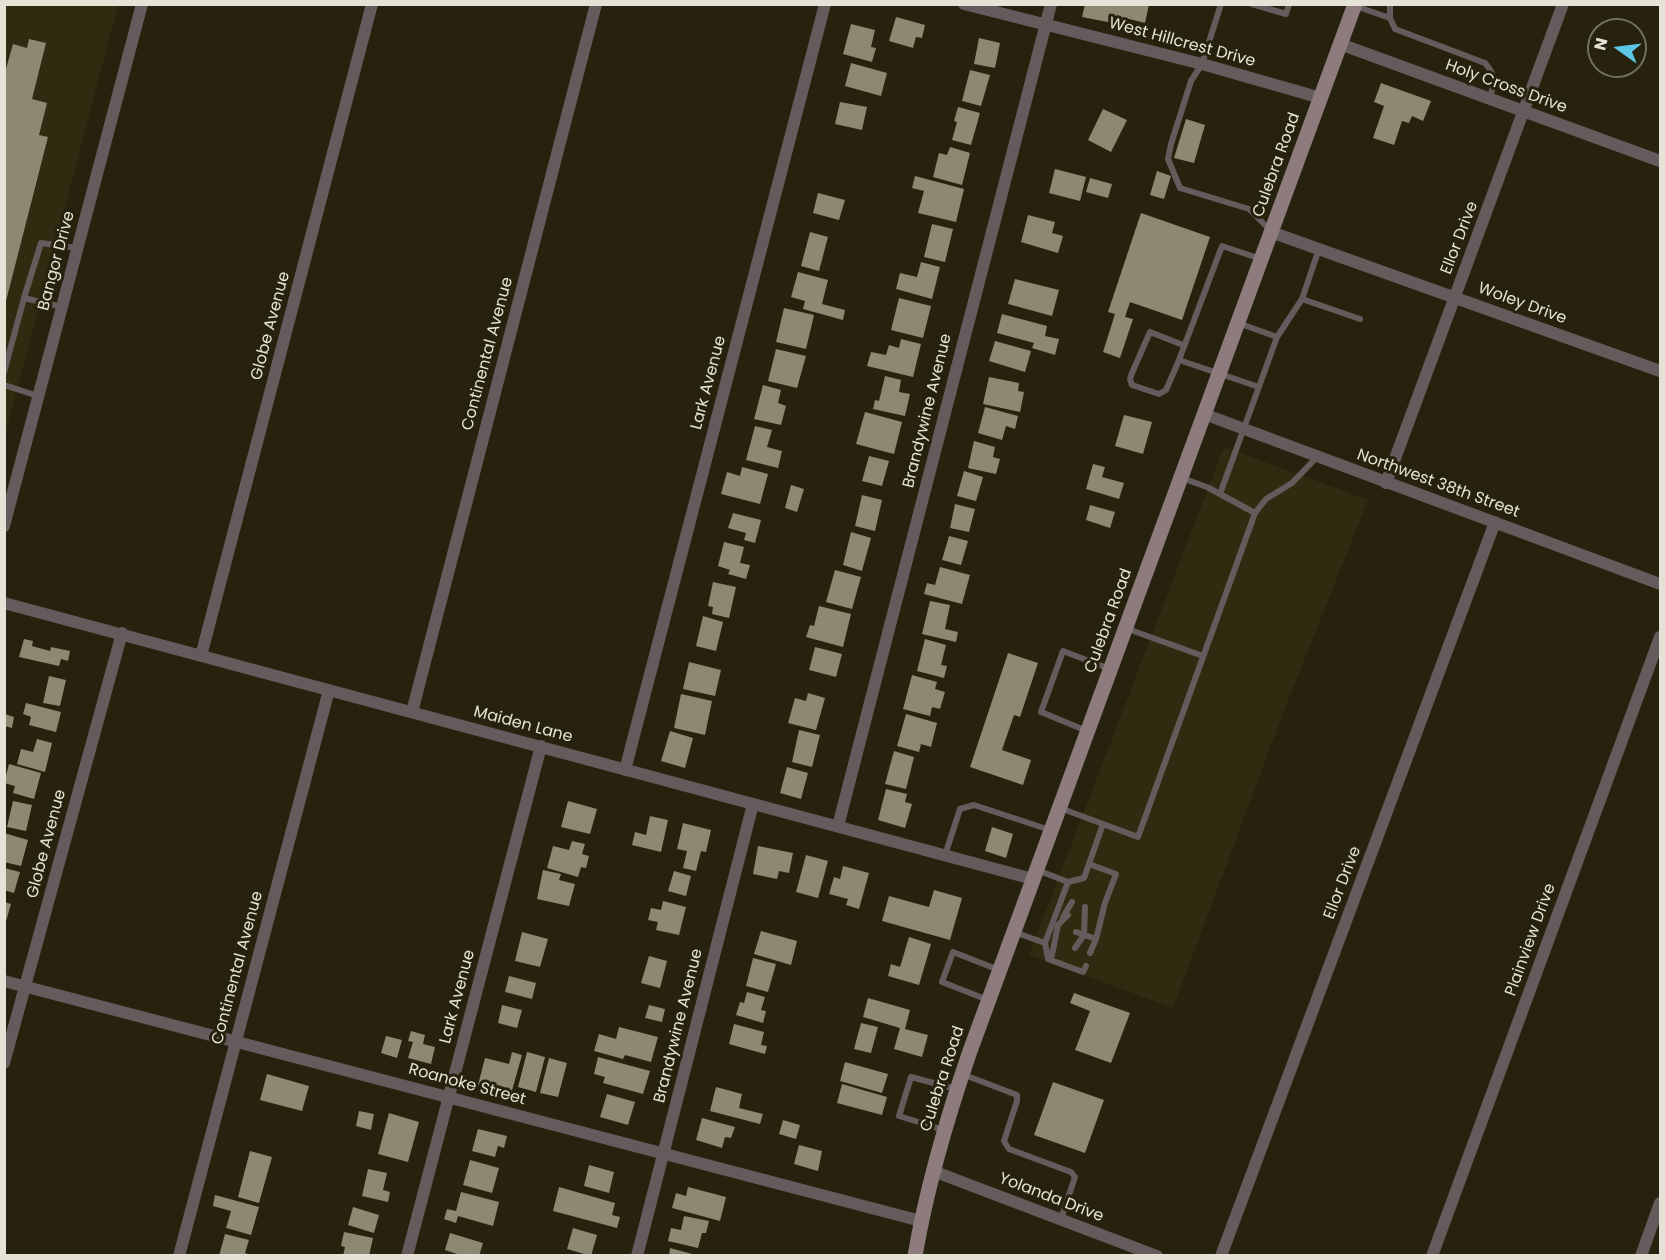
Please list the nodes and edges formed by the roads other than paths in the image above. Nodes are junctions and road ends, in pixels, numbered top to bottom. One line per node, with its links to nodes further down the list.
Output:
1 (142, 4): 22 (street, Bangor Drive)
2 (372, 4): 54 (street, Globe Avenue)
3 (596, 4): 58 (street, Continental Avenue)
4 (825, 4): 61 (street, Lark Avenue)
5 (964, 4): 14 (street, West Hillcrest Drive)
6 (1051, 4): 14 (street, Brandywine Avenue)
7 (1221, 4): 16 (lane)
8 (1252, 4): 9 (lane)
9 (1289, 4)
10 (1390, 4): 13 (lane)
11 (1563, 4): 19 (street, Ellor Drive)
12 (1354, 5): 13 (lane); 15 (main road, Culebra Road)
13 (1390, 18): 18 (lane)
14 (1046, 25): 16 (street, West Hillcrest Drive); 65 (street, Brandywine Avenue)
15 (1340, 44): 17 (main road, Culebra Road); 18 (street, Holy Cross Drive)
16 (1202, 64): 17 (street, West Hillcrest Drive); 21 (lane)
17 (1321, 98): 21 (main road, Culebra Road)
18 (1490, 98): 19 (street, Holy Cross Drive)
19 (1525, 111): 20 (street, Holy Cross Drive); 25 (street, Ellor Drive)
20 (1660, 161)
21 (1271, 231): 23 (street, Woley Drive); 24 (main road, Culebra Road)
22 (78, 248): 26 (lane); 28 (street, Bangor Drive)
23 (1320, 249): 25 (street, Woley Drive); 27 (lane)
24 (1261, 259): 30 (main road, Culebra Road); 32 (lane)
25 (1455, 297): 34 (street, Woley Drive); 44 (street, Ellor Drive)
26 (24, 298): 28 (lane); 35 (lane)
27 (1302, 299): 29 (lane); 31 (lane)
28 (62, 307): 39 (street, Bangor Drive)
29 (1360, 319)
30 (1237, 323): 31 (lane); 36 (main road, Culebra Road)
31 (1277, 337): 38 (lane)
32 (1183, 345): 33 (lane); 33 (lane)
33 (1179, 360): 36 (lane)
34 (1660, 371)
35 (4, 372)
36 (1219, 373): 38 (lane); 40 (main road, Culebra Road)
37 (4, 385): 39 (lane)
38 (1259, 387): 41 (lane)
39 (39, 397): 48 (street, Bangor Drive)
40 (1204, 414): 41 (street, Northwest 38th Street); 43 (main road, Culebra Road)
41 (1244, 429): 42 (street, Northwest 38th Street); 45 (lane)
42 (1317, 457): 44 (street, Northwest 38th Street); 46 (lane)
43 (1180, 477): 45 (lane); 51 (main road, Culebra Road)
44 (1386, 483): 47 (street, Northwest 38th Street)
45 (1220, 494): 46 (lane)
46 (1255, 513): 55 (lane)
47 (1495, 522): 49 (street, Northwest 38th Street); 108 (street, Ellor Drive)
48 (4, 526)
49 (1660, 584)
50 (4, 603): 52 (street, Maiden Lane)
51 (1125, 628): 55 (lane); 56 (main road, Culebra Road)
52 (122, 633): 54 (street, Maiden Lane); 88 (street, Globe Avenue)
53 (1660, 637): 109 (street, Plainview Drive)
54 (201, 656): 57 (street, Maiden Lane)
55 (1203, 656): 64 (lane)
56 (1110, 669): 59 (main road, Culebra Road); 59 (lane)
57 (329, 690): 58 (street, Maiden Lane); 90 (street, Continental Avenue)
58 (412, 712): 60 (street, Maiden Lane)
59 (1087, 731): 63 (main road, Culebra Road)
60 (541, 746): 61 (street, Maiden Lane); 94 (street, Lark Avenue)
61 (625, 770): 62 (street, Maiden Lane)
62 (753, 804): 65 (street, Maiden Lane); 96 (street, Brandywine Avenue)
63 (1059, 808): 64 (lane); 66 (main road, Culebra Road)
64 (1103, 824): 68 (lane)
65 (838, 826): 67 (street, Maiden Lane)
66 (1051, 830): 67 (lane); 69 (main road, Culebra Road)
67 (945, 855): 69 (street, Maiden Lane)
68 (1089, 864): 70 (lane); 79 (lane)
69 (1035, 874): 70 (lane); 76 (main road, Culebra Road)
70 (1068, 882): 75 (lane)
71 (1072, 902): 75 (lane)
72 (1085, 907): 78 (lane)
73 (1068, 915): 75 (lane)
74 (1081, 920): 78 (lane)
75 (1058, 926): 80 (lane); 81 (lane); 84 (lane)
76 (1014, 931): 81 (lane); 86 (main road, Culebra Road)
77 (1076, 932): 78 (lane)
78 (1084, 936): 79 (lane); 82 (lane)
79 (1096, 939): 83 (lane)
80 (1058, 941)
81 (1045, 943): 85 (lane)
82 (1073, 946)
83 (1090, 954)
84 (1052, 955)
85 (1086, 966)
86 (1000, 970): 89 (main road, Culebra Road); 89 (lane)
87 (4, 981): 88 (street, Roanoke Street)
88 (25, 987): 90 (street, Roanoke Street); 91 (street, Globe Avenue)
89 (988, 1001): 92 (main road, Culebra Road)
90 (236, 1041): 94 (street, Roanoke Street); 102 (street, Continental Avenue)
91 (4, 1063)
92 (962, 1074): 93 (main road, Culebra Road); 99 (lane)
93 (957, 1090): 95 (main road, Culebra Road); 95 (lane)
94 (449, 1097): 96 (street, Roanoke Street); 103 (street, Lark Avenue)
95 (944, 1130): 97 (main road, Culebra Road)
96 (663, 1153): 100 (street, Roanoke Street); 104 (street, Brandywine Avenue)
97 (933, 1171): 99 (street, Yolanda Drive); 100 (main road, Culebra Road)
98 (1660, 1203): 110 (street)
99 (1061, 1219): 107 (street, Yolanda Drive)
100 (921, 1221): 101 (main road, Culebra Road)
101 (917, 1240): 105 (main road); 106 (main road, Culebra Road)
102 (179, 1256)
103 (407, 1256)
104 (637, 1256)
105 (904, 1256)
106 (915, 1256)
107 (1157, 1256)
108 (1221, 1256)
109 (1432, 1256)
110 (1641, 1256)

